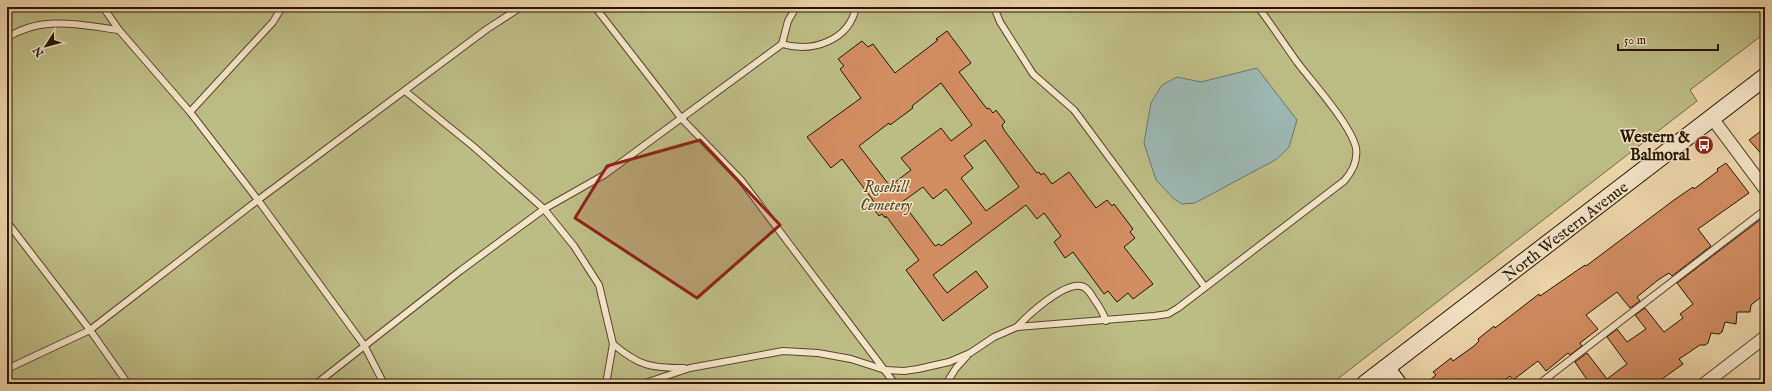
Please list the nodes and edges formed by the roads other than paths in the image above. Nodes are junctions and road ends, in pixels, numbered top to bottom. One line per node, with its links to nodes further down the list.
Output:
1 (103, 7): 9 (lane)
2 (282, 7): 14 (lane)
3 (521, 7): 13 (lane)
4 (596, 7): 16 (lane)
5 (796, 7): 11 (lane)
6 (856, 7): 11 (lane)
7 (994, 7): 22 (lane)
8 (1258, 7): 22 (lane)
9 (119, 30): 10 (lane); 14 (lane)
10 (7, 38)
11 (782, 44): 16 (lane)
12 (1765, 77): 15 (main road, North Western Avenue)
13 (405, 91): 18 (lane); 19 (lane)
14 (190, 112): 18 (lane)
15 (1712, 118): 17 (street); 31 (main road, North Western Avenue)
16 (682, 119): 19 (lane); 33 (lane)
17 (1765, 189)
18 (258, 200): 25 (lane); 28 (lane)
19 (544, 209): 27 (lane); 28 (lane)
20 (1765, 210): 43 (lane)
21 (7, 222): 25 (lane)
22 (1205, 287): 23 (lane)
23 (1106, 321): 24 (lane); 24 (lane)
24 (1017, 327): 29 (lane)
25 (90, 330): 32 (lane); 34 (lane)
26 (1765, 337): 44 (street)
27 (613, 344): 30 (lane); 37 (lane)
28 (364, 345): 35 (lane); 36 (lane)
29 (970, 353): 33 (lane); 40 (lane)
30 (690, 368): 33 (lane); 38 (lane)
31 (1386, 368): 41 (main road, North Western Avenue); 42 (main road)
32 (7, 369)
33 (885, 370): 39 (lane)
34 (128, 384)
35 (316, 384)
36 (384, 384)
37 (606, 384)
38 (642, 384)
39 (895, 384)
40 (946, 384)
41 (1365, 384)
42 (1398, 384)
43 (1540, 384)
44 (1704, 384)

